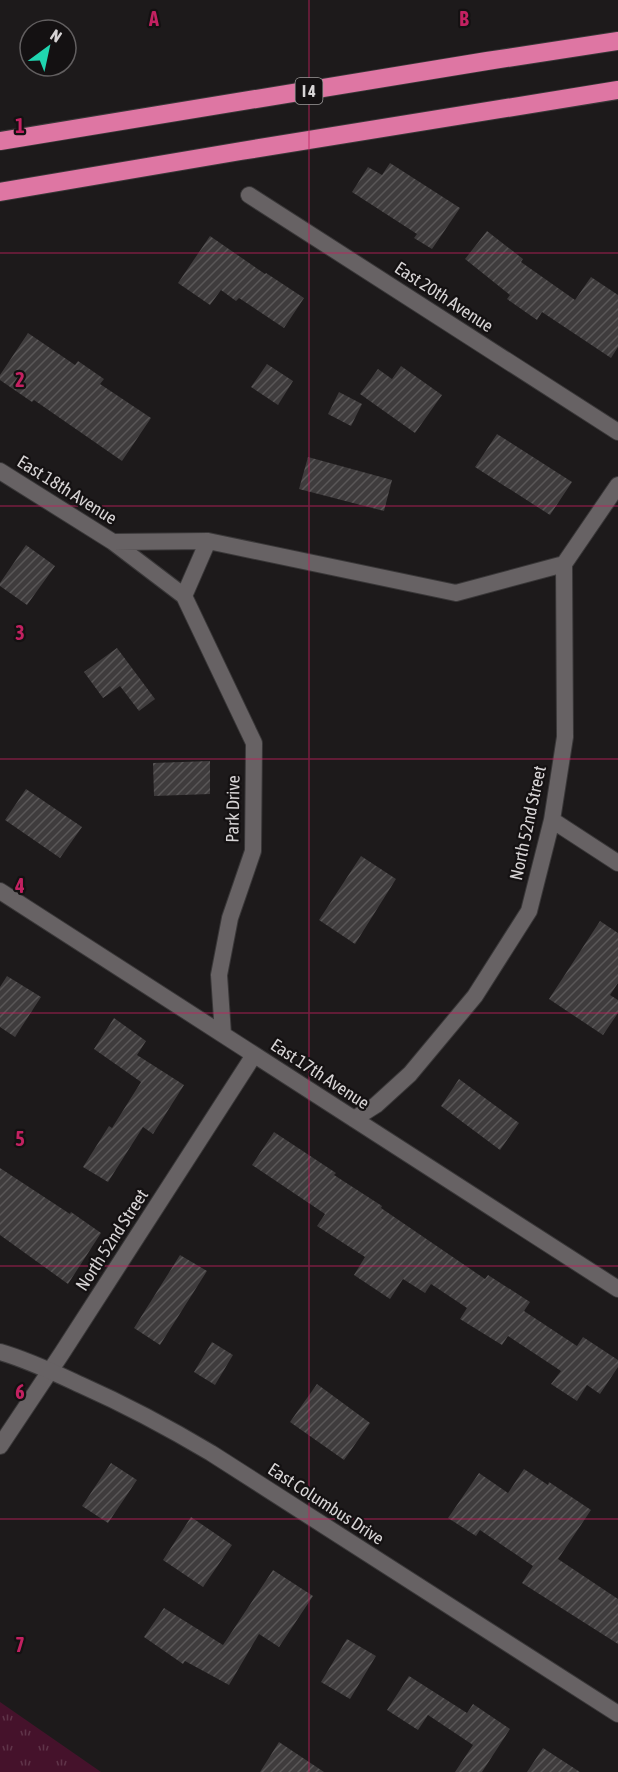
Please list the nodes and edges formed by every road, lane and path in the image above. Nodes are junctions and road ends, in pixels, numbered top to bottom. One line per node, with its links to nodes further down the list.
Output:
1 (618, 41): 3 (highway, I 4)
2 (618, 90): 4 (highway)
3 (0, 141)
4 (0, 192)
5 (249, 195): 6 (street, East 20th Avenue)
6 (618, 432)
7 (0, 471): 10 (street, East 18th Avenue)
8 (618, 485): 11 (street)
9 (208, 541): 10 (street); 11 (street); 12 (street)
10 (113, 542): 12 (street, Park Drive)
11 (564, 564): 13 (street, North 52nd Street)
12 (183, 596): 16 (street, Park Drive)
13 (552, 820): 14 (street); 18 (street, North 52nd Street)
14 (618, 863)
15 (0, 891): 16 (street, East 17th Avenue)
16 (223, 1034): 17 (street, East 17th Avenue)
17 (254, 1055): 18 (street, East 17th Avenue); 21 (street, North 52nd Street)
18 (354, 1119): 19 (street, East 17th Avenue)
19 (618, 1289)
20 (0, 1352): 21 (street, East Columbus Drive)
21 (50, 1371): 22 (street, North 52nd Street); 23 (street, East Columbus Drive)
22 (0, 1446)
23 (618, 1714)

